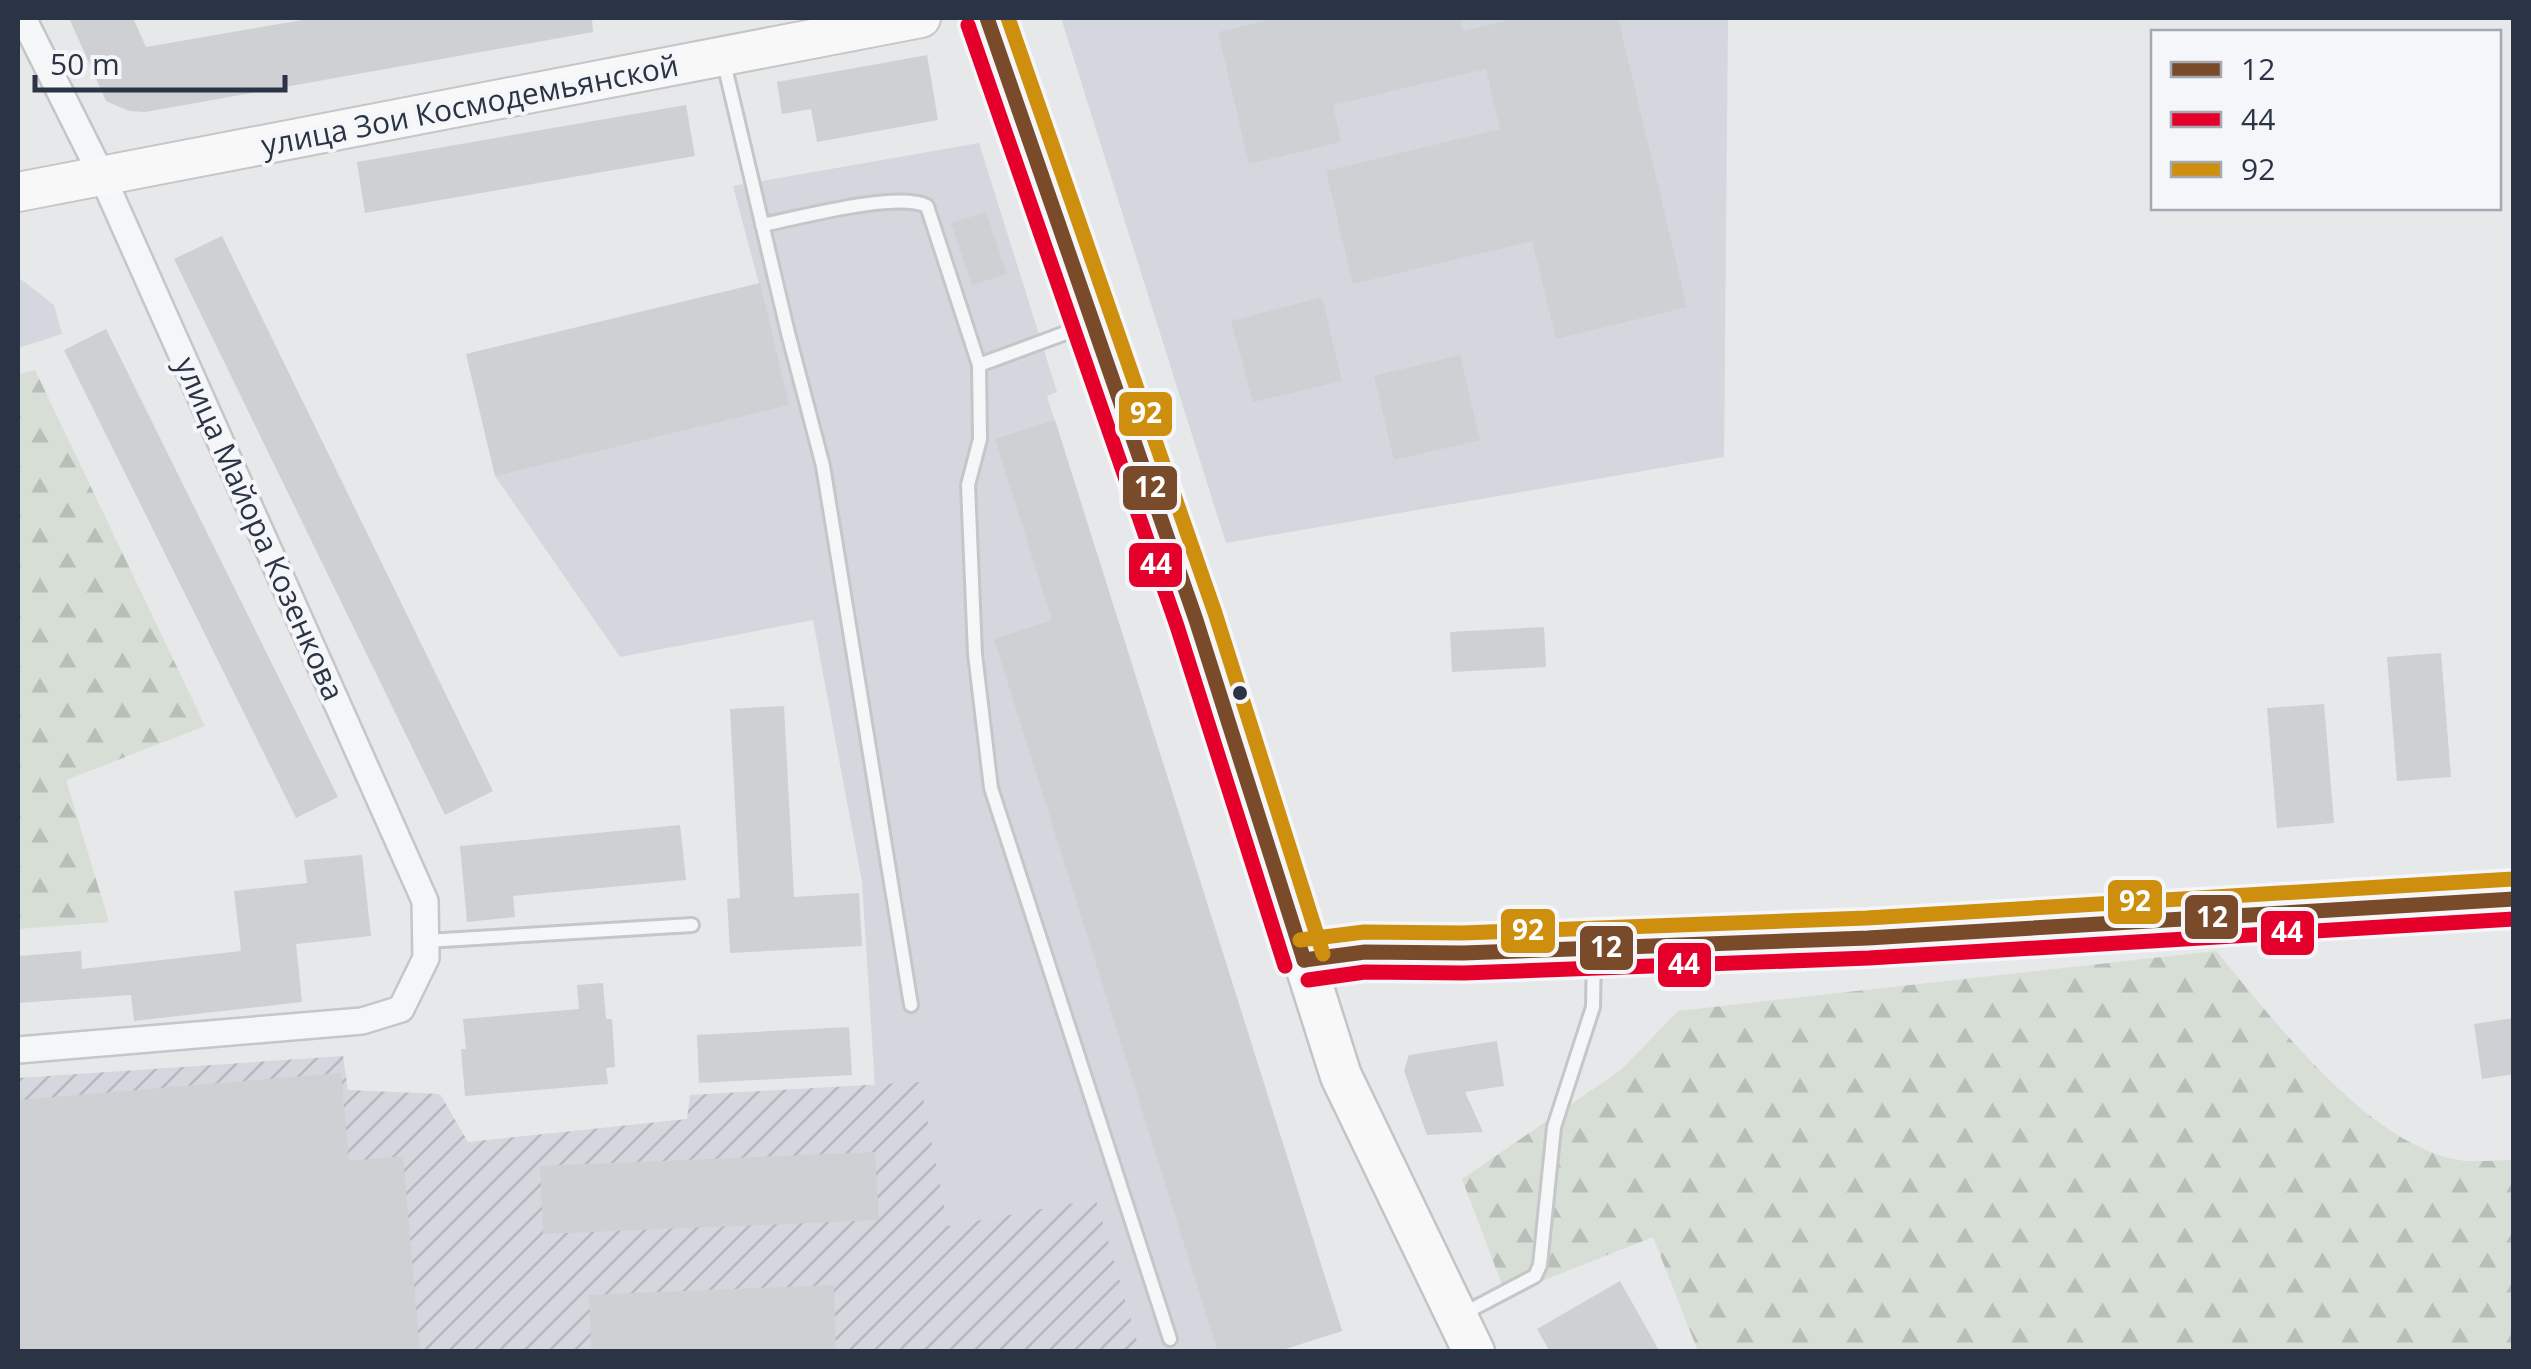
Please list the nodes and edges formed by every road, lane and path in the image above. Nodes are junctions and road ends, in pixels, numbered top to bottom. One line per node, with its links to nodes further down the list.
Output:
1 (24, 18): 5 (street, улица Майора Козенкова)
2 (921, 18): 4 (main road, улица Зои Космодемьянской)
3 (987, 18): 8 (main road)
4 (723, 57): 5 (main road, улица Зои Космодемьянской); 7 (lane)
5 (103, 178): 6 (main road, улица Зои Космодемьянской); 12 (street, улица Майора Козенкова)
6 (18, 192)
7 (762, 225): 9 (lane); 15 (lane)
8 (1093, 322): 9 (lane); 14 (main road)
9 (979, 365): 18 (lane)
10 (2514, 899): 13 (main road)
11 (692, 925): 12 (lane)
12 (426, 941): 16 (street, улица Майора Козенкова)
13 (1594, 946): 14 (main road); 17 (lane)
14 (1304, 960): 17 (main road)
15 (911, 1005)
16 (18, 1050)
17 (1466, 1334)
18 (1170, 1339)

